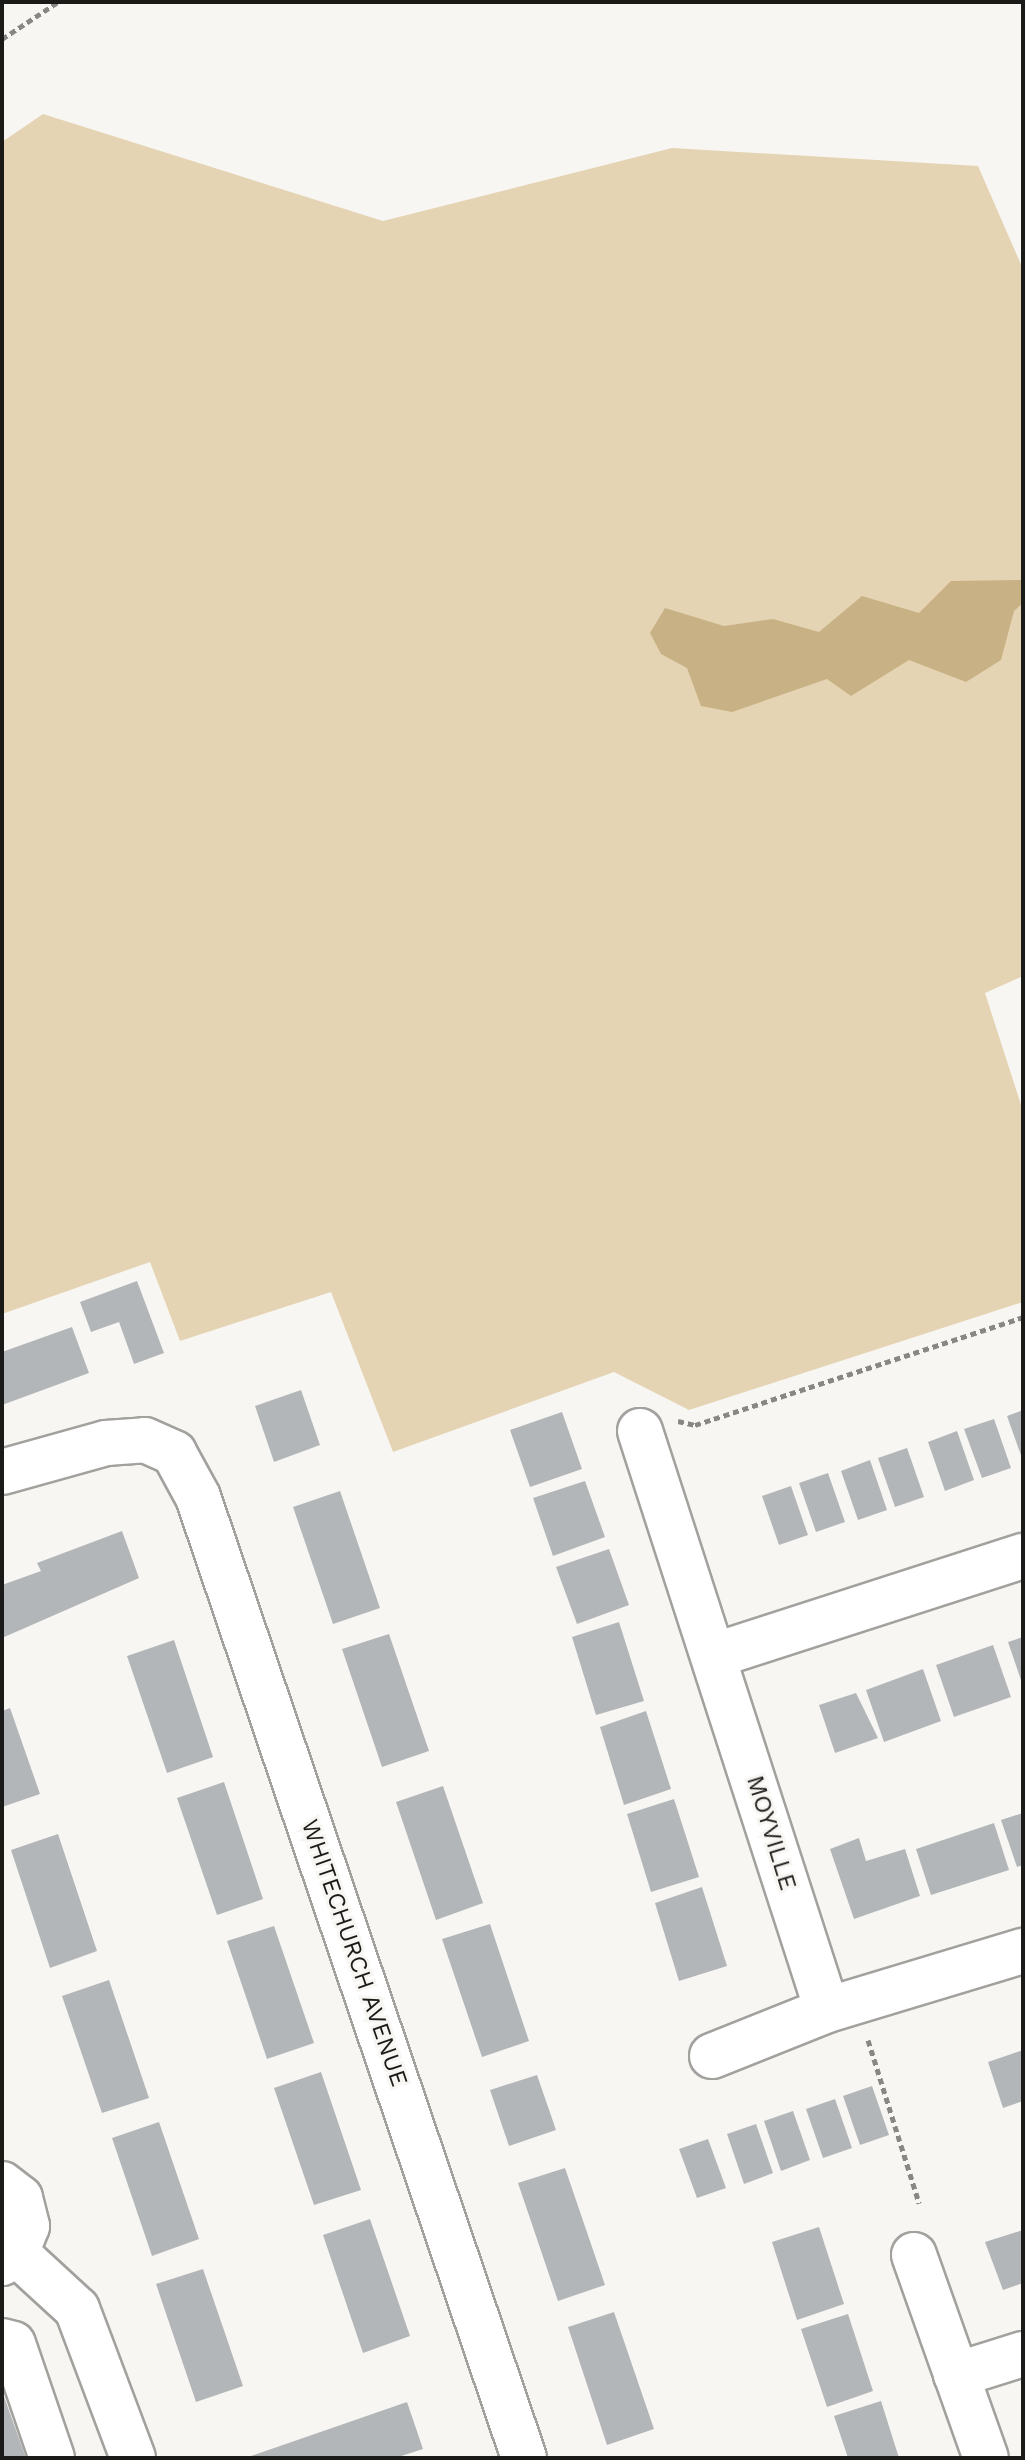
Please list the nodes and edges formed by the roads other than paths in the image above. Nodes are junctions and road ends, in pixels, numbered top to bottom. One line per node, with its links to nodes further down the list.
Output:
1 (655, 1425): 4 (street, MOYVILLE)
2 (2, 1472): 16 (street, WHITECHURCH AVENUE)
3 (1023, 1556): 4 (street)
4 (716, 1655): 6 (street, MOYVILLE)
5 (1023, 1951): 6 (street)
6 (827, 2010): 7 (street)
7 (712, 2056)
8 (2, 2184): 10 (street)
9 (914, 2255): 13 (street)
10 (9, 2258): 15 (street)
11 (2, 2341): 14 (street)
12 (1023, 2354): 13 (street)
13 (956, 2375): 17 (street)
14 (52, 2458)
15 (133, 2458)
16 (524, 2458)
17 (986, 2458)

